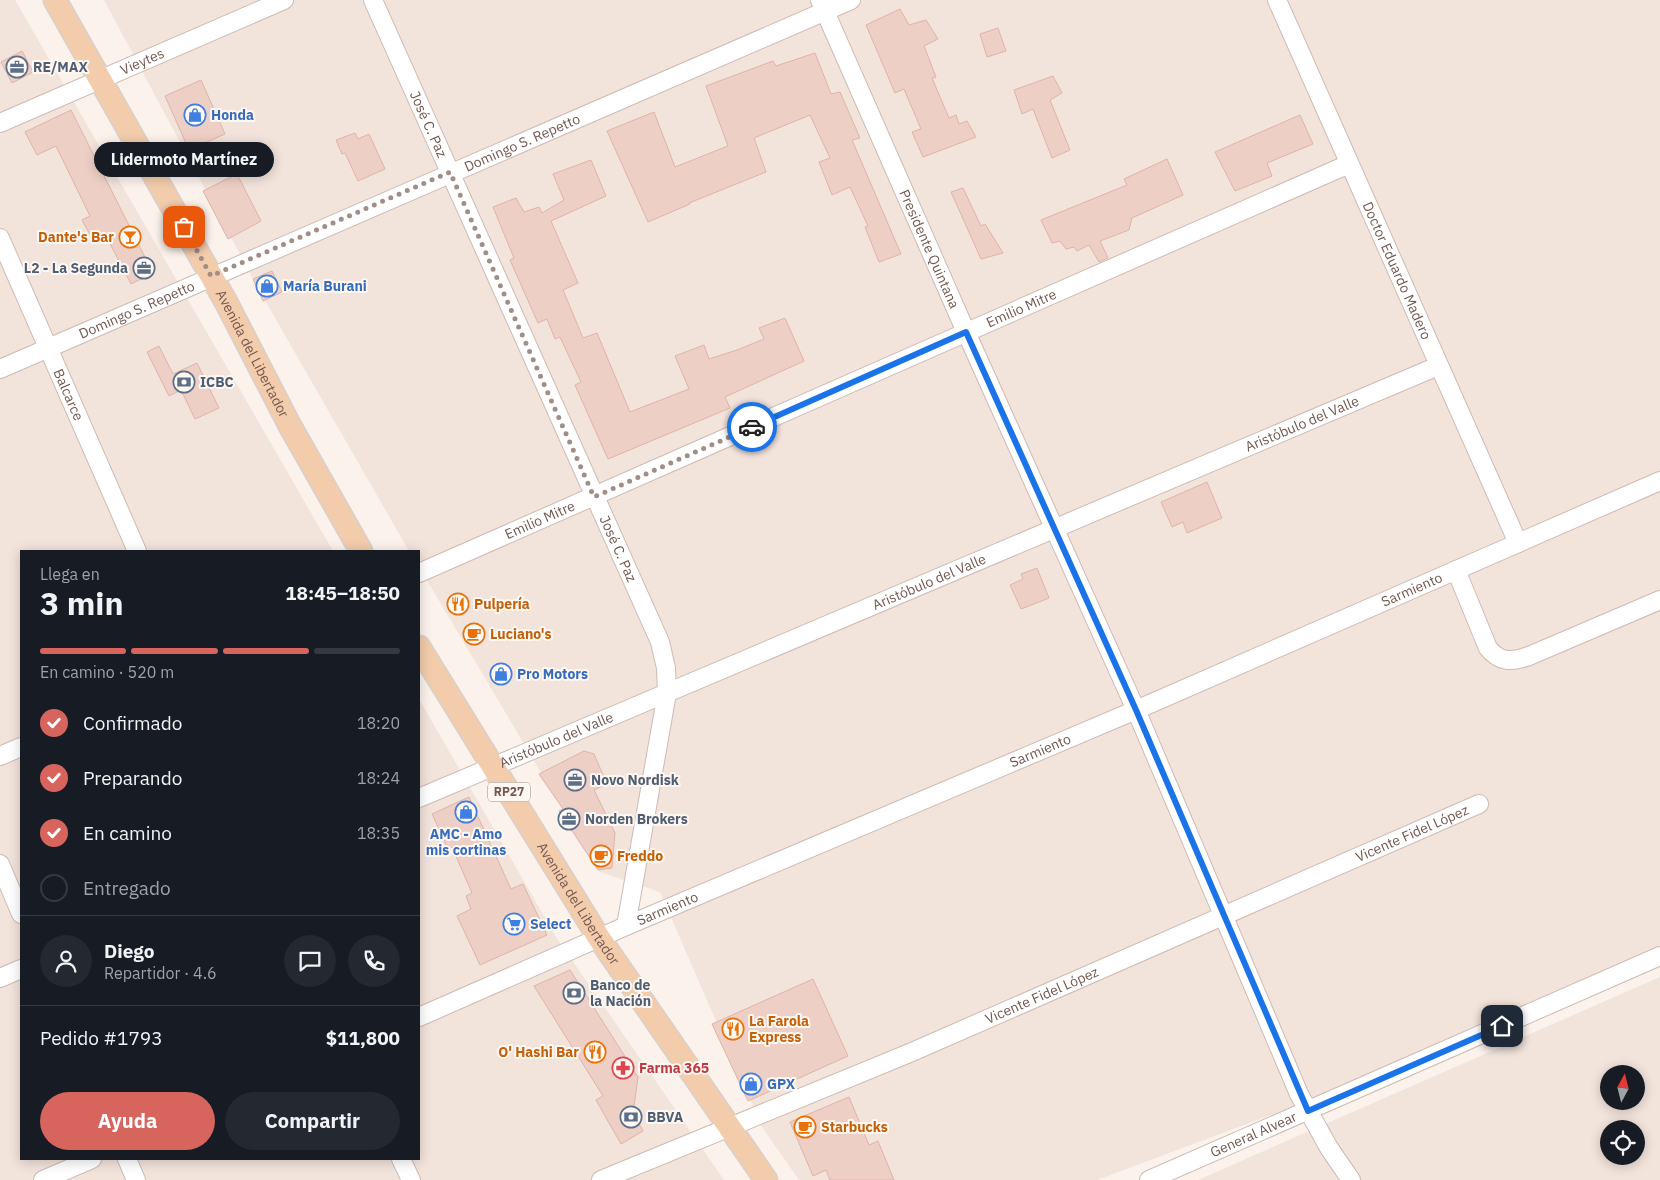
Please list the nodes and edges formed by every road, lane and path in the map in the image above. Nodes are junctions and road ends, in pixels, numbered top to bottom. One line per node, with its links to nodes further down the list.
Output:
1 (55, 0): 7 (main road, Avenida del Libertador)
2 (284, 0): 7 (street, Vieytes)
3 (373, 0): 10 (street, José C. Paz)
4 (851, 0): 6 (street, Domingo S. Repetto)
5 (1277, 0): 9 (street, Doctor Eduardo Madero)
6 (823, 6): 10 (street, Domingo S. Repetto); 13 (street, Presidente Quintana)
7 (100, 81): 8 (street, Vieytes); 12 (main road, Avenida del Libertador)
8 (0, 124)
9 (1349, 164): 13 (street, Emilio Mitre); 15 (street, Doctor Eduardo Madero)
10 (450, 172): 12 (street, Domingo S. Repetto); 18 (street, José C. Paz)
11 (0, 238): 14 (street, Balcarce)
12 (211, 276): 14 (street, Domingo S. Repetto); 22 (main road, Avenida del Libertador)
13 (966, 332): 18 (street, Emilio Mitre); 19 (street, Presidente Quintana)
14 (47, 348): 16 (street, Domingo S. Repetto); 21 (street, Balcarce)
15 (1438, 366): 19 (street, Aristóbulo del Valle); 20 (street, Doctor Eduardo Madero)
16 (0, 369)
17 (1660, 481): 20 (street, Sarmiento)
18 (594, 497): 24 (street, Emilio Mitre); 27 (street, José C. Paz)
19 (1053, 528): 27 (street, Aristóbulo del Valle); 28 (street, Presidente Quintana)
20 (1518, 542): 23 (street, Sarmiento)
21 (137, 550)
22 (360, 550)
23 (1456, 570): 25 (street); 28 (street, Sarmiento)
24 (420, 573)
25 (1660, 600)
26 (420, 649): 31 (main road, Avenida del Libertador / RP27)
27 (667, 693): 31 (street, Aristóbulo del Valle); 37 (street, José C. Paz)
28 (1136, 710): 36 (street, Presidente Quintana); 37 (street, Sarmiento)
29 (20, 747): 30 (street)
30 (0, 756)
31 (494, 767): 32 (street, Aristóbulo del Valle); 38 (main road, Avenida del Libertador / RP27)
32 (420, 798)
33 (1479, 804): 36 (street, Vicente Fidel López)
34 (0, 864): 35 (street)
35 (20, 912)
36 (1224, 916): 43 (street, Presidente Quintana); 44 (street, Vicente Fidel López)
37 (626, 926): 38 (street, Sarmiento)
38 (598, 938): 42 (street, Sarmiento); 44 (main road, Avenida del Libertador / RP27)
39 (1660, 956): 43 (street, General Alvear)
40 (20, 969): 41 (street)
41 (0, 978)
42 (420, 1017)
43 (1308, 1111): 53 (street, General Alvear); 54 (street, Presidente Quintana)
44 (728, 1126): 51 (street, Vicente Fidel López); 52 (main road, Avenida del Libertador / RP27)
45 (90, 1160): 48 (street)
46 (127, 1160): 49 (street)
47 (401, 1160): 50 (street)
48 (43, 1180)
49 (136, 1180)
50 (411, 1180)
51 (601, 1180)
52 (766, 1180)
53 (1149, 1180)
54 (1350, 1180)

